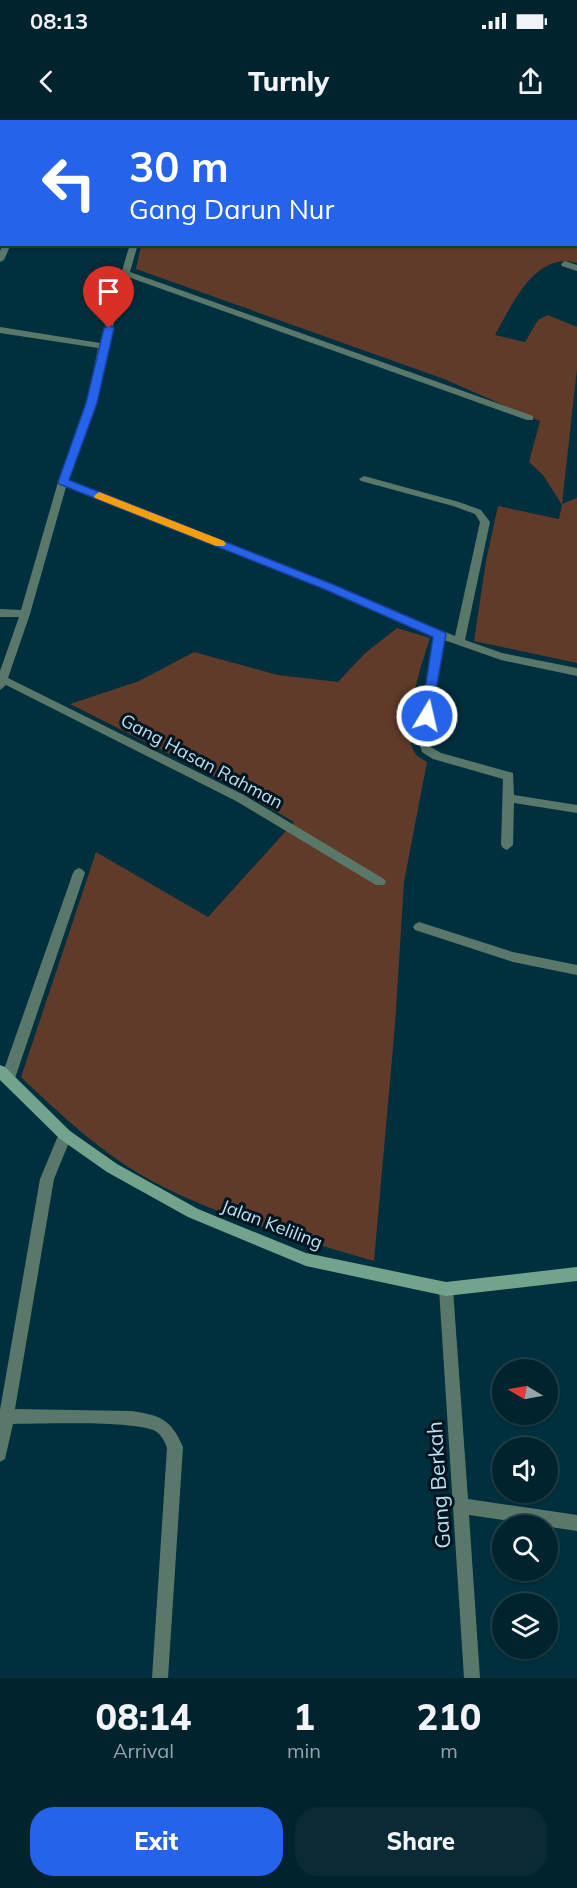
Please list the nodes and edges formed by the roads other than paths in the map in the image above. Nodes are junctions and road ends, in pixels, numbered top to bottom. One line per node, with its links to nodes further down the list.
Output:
1 (6, 246): 3 (street)
2 (133, 246): 6 (street)
3 (0, 260)
4 (565, 264): 5 (street)
5 (577, 268)
6 (126, 273): 8 (street); 9 (street)
7 (0, 330): 8 (street)
8 (103, 346): 11 (street)
9 (530, 418)
10 (364, 479): 15 (street)
11 (63, 482): 13 (street); 14 (street)
12 (0, 613): 13 (street)
13 (25, 614): 17 (street)
14 (440, 634): 15 (street); 18 (street)
15 (459, 642): 16 (street)
16 (577, 672)
17 (1, 682): 22 (street, Gang Hasan Rahman)
18 (508, 798): 19 (street); 20 (street)
19 (577, 809)
20 (507, 845)
21 (79, 873): 25 (street)
22 (380, 882)
23 (419, 927): 24 (street)
24 (577, 970)
25 (4, 1074): 26 (street, Jalan Keliling)
26 (65, 1135): 28 (street, Jalan Keliling); 29 (street)
27 (577, 1274): 28 (street, Jalan Keliling)
28 (446, 1289): 31 (street, Gang Berkah)
29 (7, 1416): 30 (street); 33 (street)
30 (0, 1454)
31 (460, 1506): 32 (street); 34 (street, Gang Berkah)
32 (577, 1522)
33 (160, 1678)
34 (472, 1678)

